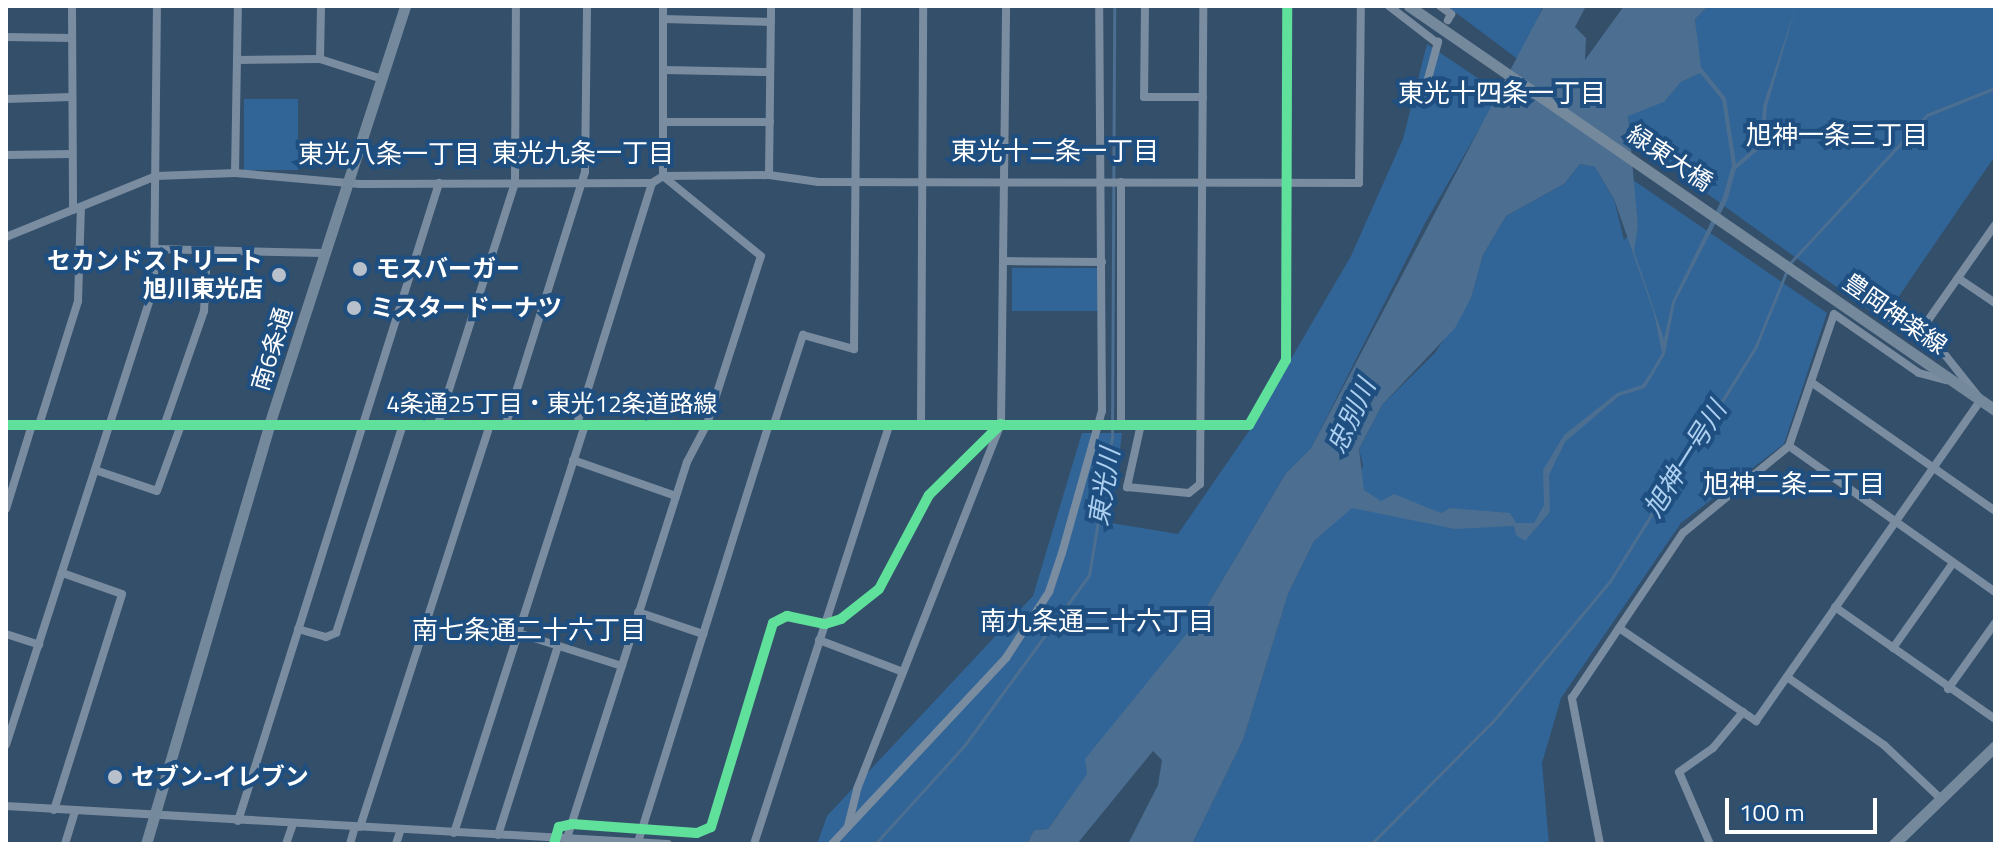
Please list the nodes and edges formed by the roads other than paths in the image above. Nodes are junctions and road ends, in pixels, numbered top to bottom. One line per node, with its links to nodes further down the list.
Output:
1 (72, 6): 25 (street)
2 (157, 6): 41 (street)
3 (238, 6): 27 (street)
4 (321, 6): 26 (street)
5 (405, 6): 30 (street, 南6条通)
6 (516, 6): 50 (street)
7 (587, 6): 51 (street)
8 (663, 6): 21 (street)
9 (771, 6): 23 (street)
10 (857, 6): 43 (street)
11 (923, 6): 53 (street)
12 (1006, 6): 44 (street)
13 (1099, 6): 45 (street)
14 (1145, 6): 33 (street)
15 (1203, 6): 33 (street)
16 (1287, 6): 47 (street)
17 (1361, 6): 47 (street)
18 (1389, 6): 31 (street)
19 (1409, 6): 60 (street, 緑東大橋)
20 (1440, 6): 22 (street)
21 (663, 19): 23 (street); 28 (street)
22 (1448, 20)
23 (771, 22): 29 (street)
24 (6, 37): 25 (street)
25 (72, 38): 32 (street)
26 (320, 59): 27 (street); 30 (street)
27 (237, 60): 39 (street)
28 (664, 70): 29 (street); 35 (street)
29 (770, 72): 36 (street)
30 (379, 78): 48 (street, 南6条通)
31 (1426, 86)
32 (72, 97): 34 (street); 37 (street)
33 (1203, 97): 46 (street)
34 (6, 99)
35 (663, 122): 36 (street); 42 (street)
36 (770, 122): 40 (street)
37 (72, 154): 38 (street); 54 (street)
38 (6, 155)
39 (235, 173): 41 (street); 48 (street)
40 (769, 175): 42 (street); 43 (street)
41 (156, 176): 54 (street); 57 (street)
42 (663, 176): 52 (street); 77 (street)
43 (855, 182): 53 (street); 78 (street)
44 (1005, 182): 45 (street); 53 (street); 61 (street)
45 (1111, 182): 46 (street); 62 (street); 80 (street)
46 (1204, 182): 47 (street); 88 (street)
47 (1288, 182): 88 (street, 4条通25丁目・東光12条道路線)
48 (346, 183): 49 (street); 59 (street, 南6条通)
49 (439, 183): 50 (street); 71 (street)
50 (515, 183): 51 (street); 73 (street)
51 (582, 183): 52 (street); 75 (street)
52 (652, 183): 76 (street)
53 (923, 183): 87 (street)
54 (77, 208): 56 (street); 83 (street)
55 (1995, 225): 63 (street)
56 (6, 237)
57 (155, 249): 58 (street); 89 (street)
58 (207, 250): 59 (street); 90 (street)
59 (323, 253): 85 (street, 南6条通)
60 (1770, 253): 68 (street, 豊岡神楽線)
61 (1004, 261): 62 (street); 79 (street)
62 (1102, 262): 80 (street)
63 (1958, 278): 64 (street); 66 (street)
64 (1995, 303)
65 (1887, 316): 66 (street)
66 (1917, 336): 69 (street)
67 (1811, 382): 68 (street); 91 (street); 93 (street)
68 (1954, 382): 69 (street, 豊岡神楽線)
69 (1981, 400): 70 (street, 豊岡神楽線); 93 (street)
70 (1995, 410)
71 (365, 424): 72 (street, 4条通25丁目・東光12条道路線); 85 (street, 4条通25丁目・東光12条道路線); 106 (street)
72 (403, 424): 73 (street, 4条通25丁目・東光12条道路線); 106 (street)
73 (438, 424): 74 (street, 4条通25丁目・東光12条道路線)
74 (490, 424): 75 (street, 4条通25丁目・東光12条道路線); 129 (street)
75 (506, 424): 76 (street, 4条通25丁目・東光12条道路線)
76 (581, 424): 77 (street, 4条通25丁目・東光12条道路線); 92 (street)
77 (707, 424): 78 (street, 4条通25丁目・東光12条道路線); 95 (street)
78 (772, 424): 86 (street, 4条通25丁目・東光12条道路線); 109 (street)
79 (1001, 424): 80 (street, 4条通25丁目・東光12条道路線); 87 (street, 4条通25丁目・東光12条道路線); 115 (street)
80 (1111, 424): 81 (street, 4条通25丁目・東光12条道路線); 130 (street)
81 (1141, 424): 88 (street, 4条通25丁目・東光12条道路線); 88 (street)
82 (6, 425): 83 (street, 4条通25丁目・東光12条道路線)
83 (35, 425): 89 (street, 4条通25丁目・東光12条道路線); 96 (street)
84 (181, 425): 85 (street, 4条通25丁目・東光12条道路線); 90 (street, 4条通25丁目・東光12条道路線); 94 (street)
85 (269, 425): 126 (street, 南6条通)
86 (889, 425): 87 (street, 4条通25丁目・東光12条道路線); 110 (street)
87 (921, 425)
88 (1201, 425)
89 (109, 426): 90 (street, 4条通25丁目・東光12条道路線); 94 (street)
90 (164, 426)
91 (1789, 446): 98 (street); 105 (street)
92 (573, 460): 95 (street); 107 (street)
93 (1933, 467): 97 (street); 98 (street)
94 (95, 470): 100 (street)
95 (676, 496): 103 (street)
96 (6, 509)
97 (1995, 511)
98 (1897, 523): 99 (street); 102 (street)
99 (1953, 563): 101 (street); 113 (street)
100 (62, 573): 111 (street); 124 (street)
101 (1995, 592)
102 (1835, 607): 113 (street); 116 (street)
103 (638, 612): 109 (street); 114 (street)
104 (1995, 623): 117 (street)
105 (1619, 628): 118 (street); 147 (street)
106 (298, 629): 127 (street)
107 (518, 633): 112 (street); 132 (street)
108 (6, 634): 111 (street)
109 (703, 634): 136 (street)
110 (819, 640): 115 (street); 145 (street)
111 (39, 645): 120 (street)
112 (558, 646): 114 (street); 133 (street)
113 (1893, 648): 117 (street)
114 (622, 666): 134 (street)
115 (903, 672): 130 (street)
116 (1787, 677): 118 (street); 122 (street)
117 (1948, 689): 119 (street)
118 (1743, 712): 148 (street)
119 (1995, 719)
120 (6, 745)
121 (1995, 746): 122 (street)
122 (1940, 798): 138 (street)
123 (6, 806): 124 (street)
124 (54, 810): 125 (street)
125 (75, 811): 126 (street); 139 (street)
126 (156, 815): 127 (street); 140 (street, 南6条通)
127 (238, 821): 128 (street)
128 (293, 824): 129 (street); 141 (street)
129 (358, 827): 131 (street); 142 (street)
130 (848, 827): 146 (street)
131 (401, 829): 132 (street); 143 (street)
132 (454, 833): 133 (street)
133 (503, 838): 134 (street)
134 (567, 838): 135 (street)
135 (600, 842): 136 (street)
136 (638, 842): 137 (street)
137 (648, 843): 144 (street)
138 (1898, 843)
139 (65, 844)
140 (146, 844)
141 (286, 844)
142 (350, 844)
143 (396, 844)
144 (668, 844)
145 (754, 844)
146 (832, 844)
147 (1600, 844)
148 (1710, 844)

